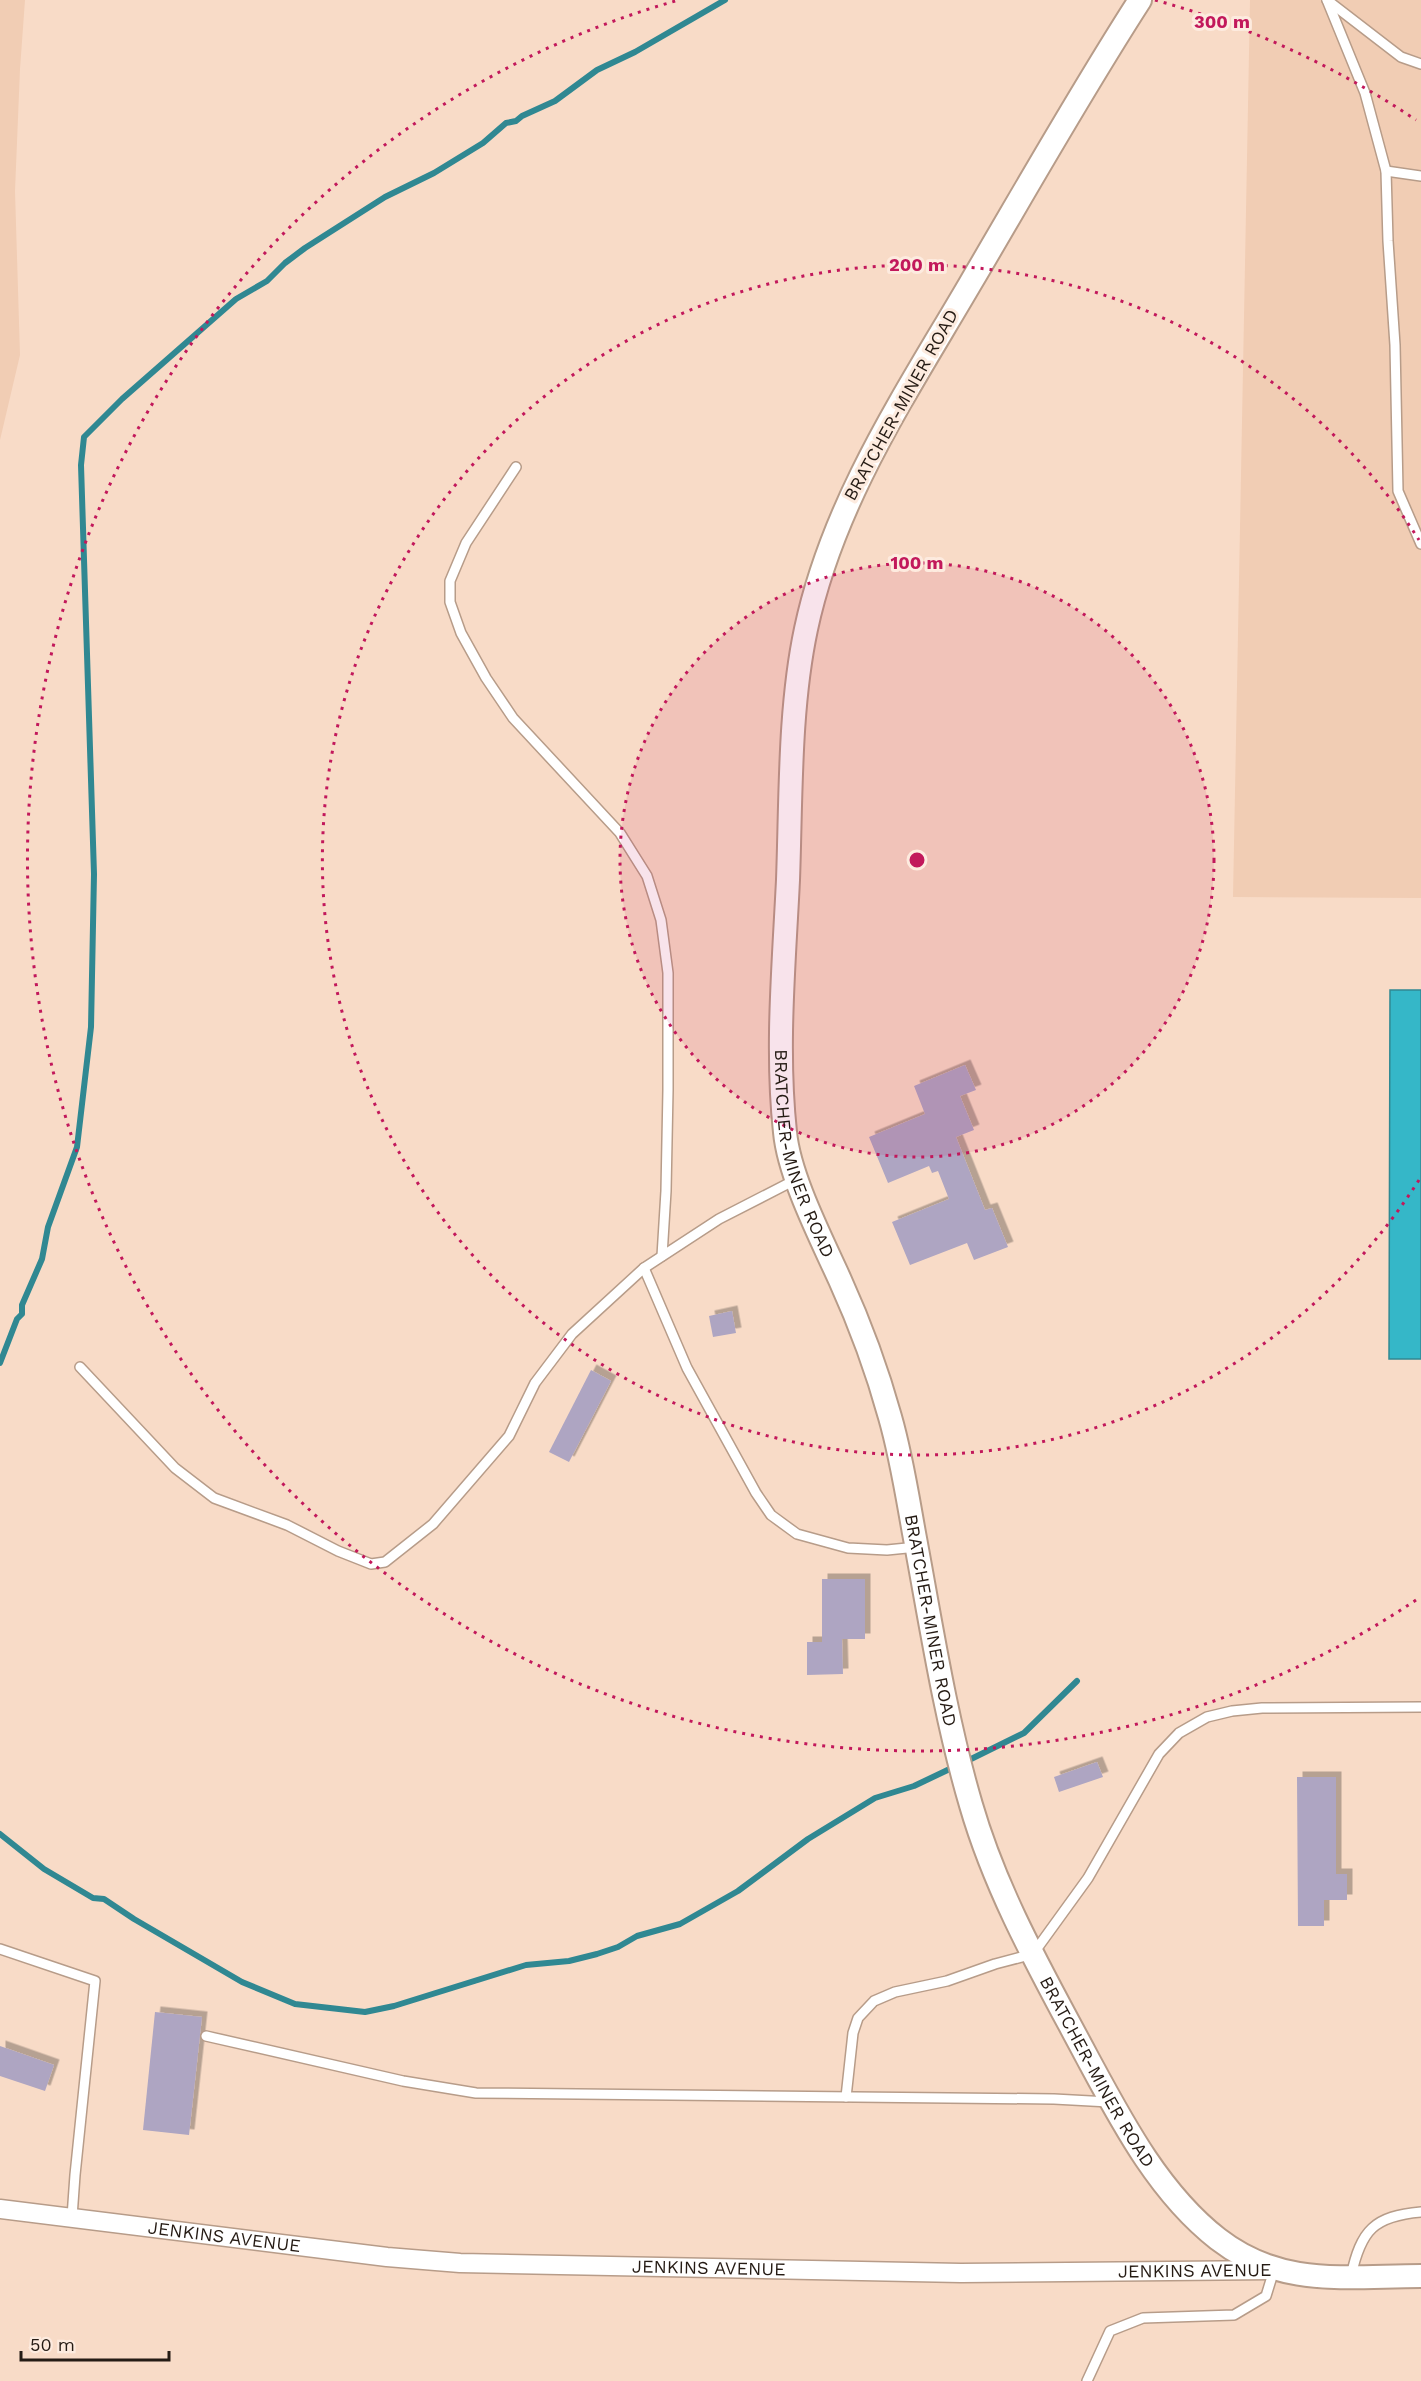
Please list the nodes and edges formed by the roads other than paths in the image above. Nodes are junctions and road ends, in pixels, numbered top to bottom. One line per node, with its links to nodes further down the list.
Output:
1 (1140, 0): 8 (street, BRATCHER-MINER ROAD)
2 (1327, 0): 3 (lane); 4 (lane)
3 (1421, 64)
4 (1386, 171): 5 (lane); 7 (lane)
5 (1421, 176)
6 (516, 467): 9 (lane)
7 (1421, 544)
8 (797, 1179): 9 (lane); 12 (street, BRATCHER-MINER ROAD)
9 (662, 1256): 10 (lane)
10 (644, 1268): 11 (lane); 12 (lane)
11 (80, 1367)
12 (917, 1546): 15 (street, BRATCHER-MINER ROAD)
13 (1421, 1707): 15 (lane)
14 (0, 1949): 21 (lane)
15 (1033, 1954): 17 (lane); 18 (street, BRATCHER-MINER ROAD)
16 (206, 2036): 17 (lane)
17 (846, 2097): 18 (lane)
18 (1112, 2102): 22 (street, BRATCHER-MINER ROAD)
19 (0, 2209): 21 (street, JENKINS AVENUE)
20 (1421, 2212): 23 (lane)
21 (72, 2217): 22 (street, JENKINS AVENUE)
22 (1274, 2270): 23 (street, JENKINS AVENUE); 25 (lane)
23 (1351, 2276): 24 (street, JENKINS AVENUE)
24 (1421, 2276)
25 (1087, 2381)

